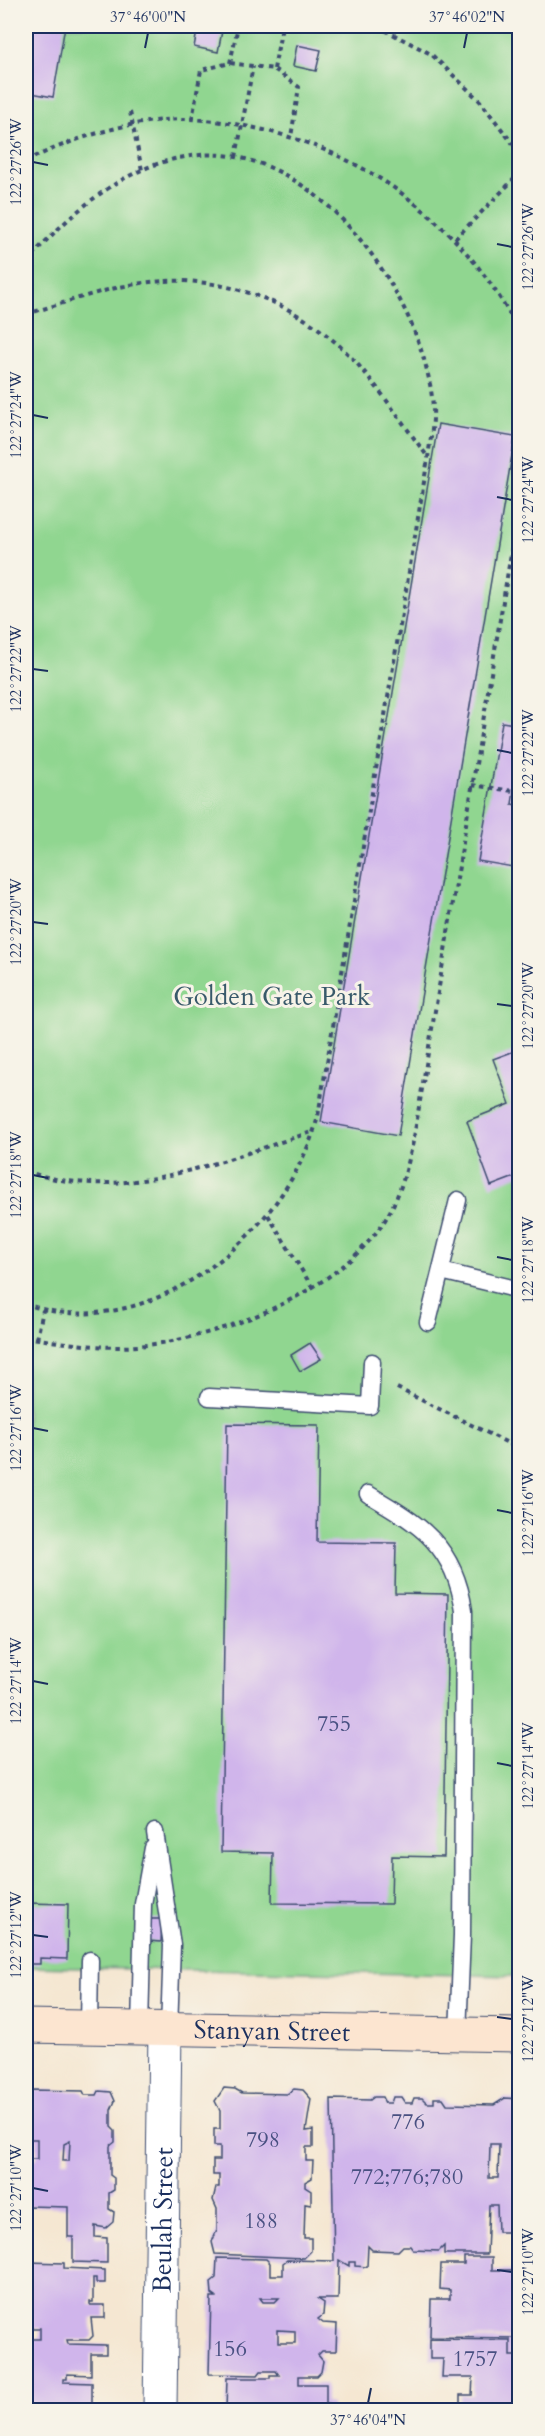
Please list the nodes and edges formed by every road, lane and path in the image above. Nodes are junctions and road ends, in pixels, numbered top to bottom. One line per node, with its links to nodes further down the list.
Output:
1 (238, 26): 4 (path)
2 (282, 26): 6 (path)
3 (377, 26): 12 (path)
4 (230, 63): 5 (path); 8 (path)
5 (253, 66): 6 (path); 10 (path)
6 (274, 69): 11 (path)
7 (130, 112): 9 (path)
8 (192, 120): 9 (path); 10 (path)
9 (133, 125): 14 (path); 15 (path)
10 (241, 125): 11 (path); 13 (path)
11 (291, 137): 17 (path)
12 (519, 153)
13 (236, 157): 15 (path); 21 (path)
14 (26, 161)
15 (142, 170): 18 (path)
16 (519, 173): 17 (path)
17 (455, 239): 20 (path)
18 (26, 262)
19 (26, 314): 21 (path)
20 (519, 333)
21 (428, 458): 25 (path)
22 (519, 499): 23 (path)
23 (472, 785): 24 (path); 30 (path)
24 (519, 792)
25 (315, 1131): 26 (path); 28 (path)
26 (26, 1171)
27 (458, 1200): 29 (lane)
28 (268, 1215): 30 (path); 33 (path)
29 (441, 1271): 31 (lane); 34 (lane)
30 (312, 1287): 36 (path)
31 (519, 1290)
32 (26, 1304): 33 (path)
33 (43, 1310): 36 (path)
34 (428, 1322)
35 (26, 1337): 36 (path)
36 (37, 1339)
37 (372, 1369): 38 (lane); 39 (path)
38 (208, 1396)
39 (519, 1449)
40 (368, 1494): 45 (lane)
41 (90, 1960): 43 (lane)
42 (26, 2026): 43 (main road, Stanyan Street)
43 (89, 2028): 44 (main road, Stanyan Street)
44 (158, 2029): 44 (lane); 45 (main road, Stanyan Street); 47 (street, Beulah Street)
45 (458, 2034): 46 (main road, Stanyan Street)
46 (519, 2035)
47 (160, 2410)

